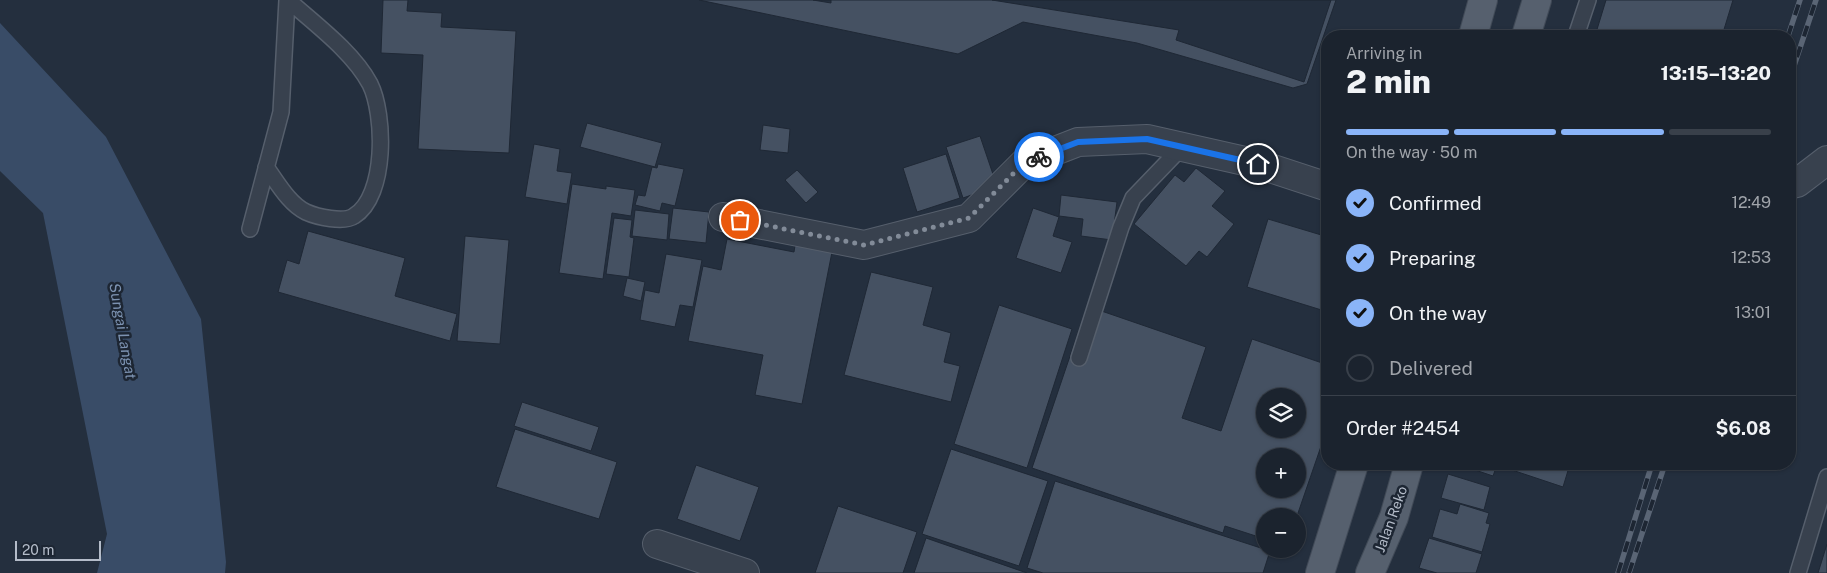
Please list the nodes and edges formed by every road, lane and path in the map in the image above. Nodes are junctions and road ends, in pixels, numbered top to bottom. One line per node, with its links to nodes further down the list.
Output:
1 (288, 0): 10 (lane); 10 (lane)
2 (1484, 0): 5 (main road)
3 (1537, 0): 6 (main road)
4 (1588, 0): 7 (lane)
5 (1475, 30)
6 (1528, 30)
7 (1578, 30)
8 (1182, 147): 12 (street); 13 (street); 15 (lane)
9 (1827, 160): 11 (street)
10 (266, 167): 14 (lane)
11 (1796, 182)
12 (1321, 185)
13 (723, 217)
14 (250, 229)
15 (1079, 358)
16 (1352, 470): 21 (main road)
17 (1407, 470): 22 (main road, Jalan Reko)
18 (1827, 477): 23 (lane)
19 (658, 544): 20 (street)
20 (745, 573)
21 (1320, 573)
22 (1370, 573)
23 (1798, 573)

